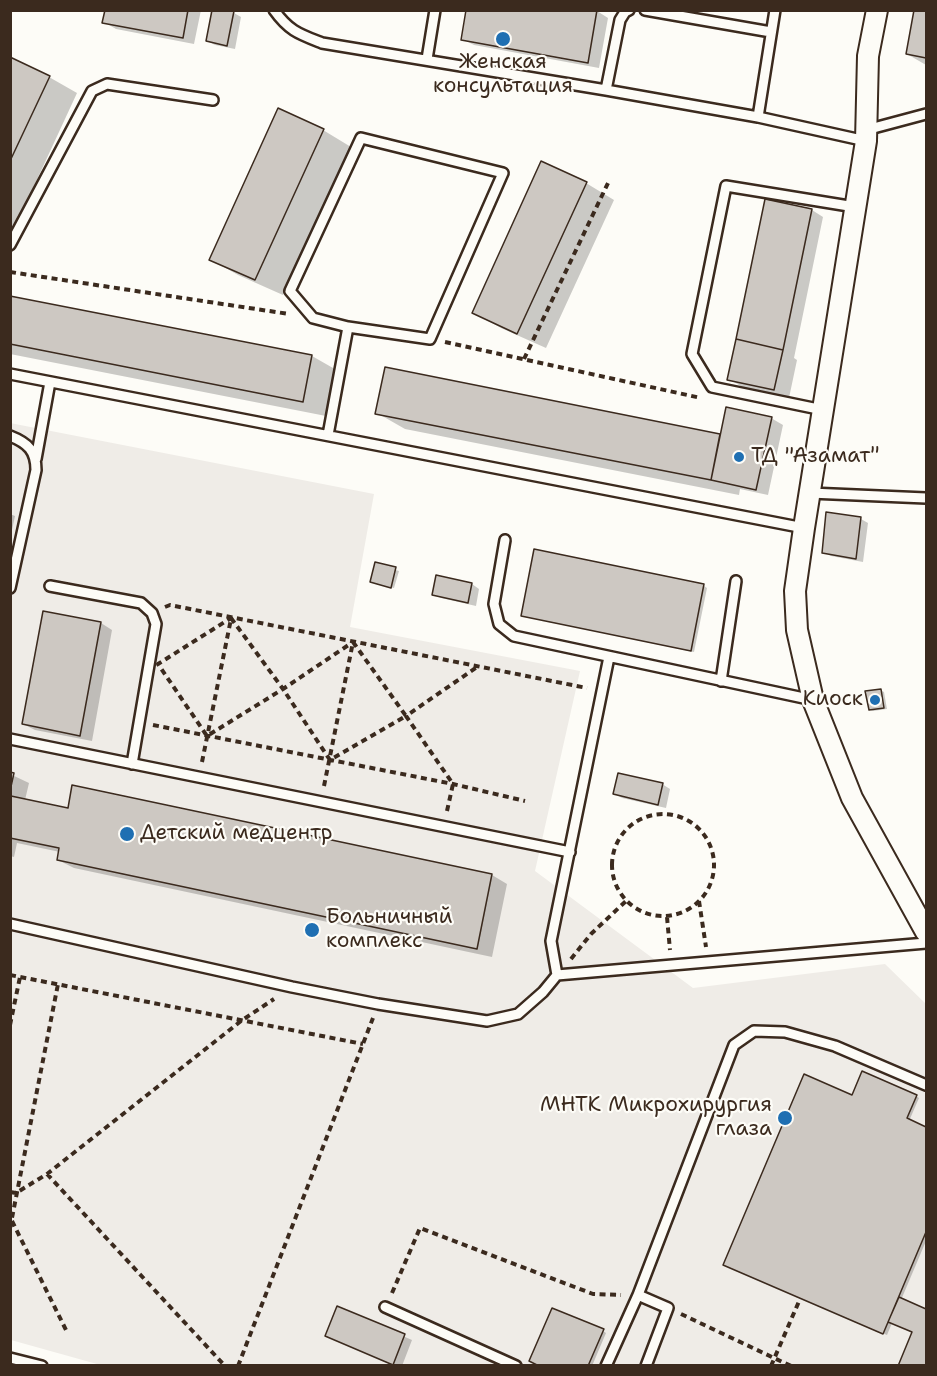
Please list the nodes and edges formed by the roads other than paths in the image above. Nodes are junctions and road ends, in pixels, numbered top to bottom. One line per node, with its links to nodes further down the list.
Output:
1 (274, 10): 8 (lane)
2 (435, 10): 8 (lane)
3 (630, 10): 9 (lane)
4 (645, 10): 7 (lane)
5 (775, 10): 7 (lane)
6 (877, 10): 13 (street)
7 (771, 32): 12 (lane)
8 (427, 59): 9 (lane)
9 (606, 90): 12 (lane)
10 (213, 100): 15 (lane)
11 (926, 115): 13 (lane)
12 (758, 117): 13 (lane)
13 (866, 135): 14 (street)
14 (855, 207): 19 (street); 19 (lane)
15 (10, 245)
16 (348, 327): 16 (lane); 20 (lane)
17 (10, 374): 18 (lane)
18 (50, 382): 20 (lane); 22 (lane)
19 (823, 410): 23 (street)
20 (328, 435): 25 (lane)
21 (10, 436): 22 (lane)
22 (36, 459): 29 (lane)
23 (810, 493): 24 (lane); 25 (street)
24 (927, 498)
25 (804, 528): 32 (street)
26 (505, 540): 30 (lane)
27 (736, 581): 31 (lane)
28 (50, 586): 34 (lane)
29 (10, 588)
30 (609, 657): 31 (lane); 35 (lane)
31 (721, 681): 32 (lane)
32 (813, 700): 37 (street)
33 (10, 739): 34 (lane)
34 (132, 764): 35 (lane)
35 (570, 852): 39 (lane)
36 (10, 924): 39 (lane)
37 (927, 932)
38 (927, 943): 39 (lane)
39 (557, 975)
40 (927, 1085): 41 (lane)
41 (638, 1295): 46 (lane); 47 (lane)
42 (385, 1307): 45 (lane)
43 (10, 1358): 44 (lane)
44 (42, 1365)
45 (516, 1365)
46 (606, 1365)
47 (646, 1365)

